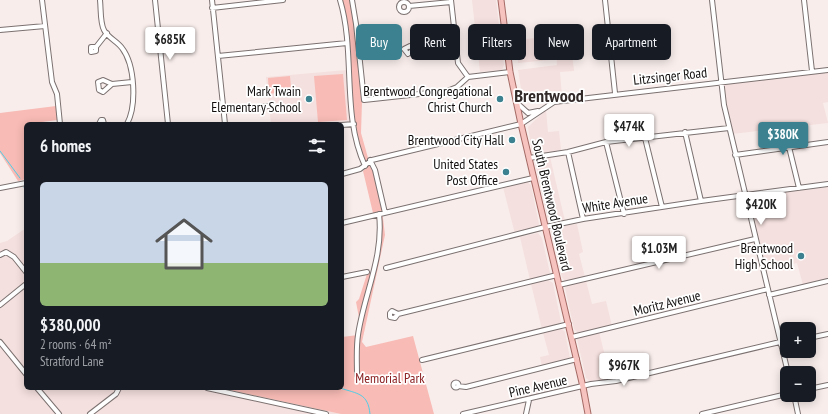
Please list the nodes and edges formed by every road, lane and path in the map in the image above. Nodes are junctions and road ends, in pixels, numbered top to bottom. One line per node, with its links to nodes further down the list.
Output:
1 (42, 0): 16 (street)
2 (100, 0): 18 (street)
3 (155, 0): 37 (street)
4 (212, 0): 14 (street)
5 (283, 0): 14 (street)
6 (340, 0): 19 (street)
7 (352, 0): 26 (street)
8 (501, 0): 25 (main road, South Brentwood Boulevard)
9 (605, 0): 30 (street)
10 (712, 0): 28 (street)
11 (804, 0): 24 (street)
12 (451, 1): 13 (street); 15 (street)
13 (409, 6)
14 (212, 8): 21 (street)
15 (454, 24)
16 (45, 26): 17 (street); 35 (street)
17 (0, 30)
18 (107, 33): 20 (street); 27 (street)
19 (347, 43): 21 (street); 39 (street)
20 (96, 47)
21 (218, 56): 33 (street)
22 (458, 60): 26 (street)
23 (828, 70): 24 (street, Litzsinger Road)
24 (812, 71): 28 (street, Litzsinger Road)
25 (510, 72): 26 (street); 31 (main road, South Brentwood Boulevard)
26 (468, 77)
27 (132, 82): 29 (street); 36 (street)
28 (720, 82): 30 (street, Litzsinger Road); 42 (street)
29 (112, 84)
30 (615, 93): 34 (street, Litzsinger Road)
31 (516, 101): 34 (street); 40 (main road, South Brentwood Boulevard)
32 (269, 106): 33 (street)
33 (224, 111): 38 (street)
34 (538, 111): 40 (street, Litzsinger Road)
35 (60, 122)
36 (128, 122)
37 (168, 122)
38 (225, 122)
39 (354, 124): 41 (street); 52 (street)
40 (521, 124): 50 (main road, South Brentwood Boulevard); 51 (street)
41 (344, 125)
42 (728, 128): 43 (street); 49 (street)
43 (685, 132): 44 (street); 60 (street)
44 (645, 138): 45 (street); 61 (street)
45 (606, 142): 48 (street); 64 (street)
46 (828, 142): 47 (street)
47 (789, 147): 49 (street); 58 (street)
48 (568, 152): 50 (street); 65 (street)
49 (735, 155): 59 (street)
50 (529, 158): 54 (main road, South Brentwood Boulevard)
51 (370, 160): 52 (street); 62 (street)
52 (365, 166): 53 (street)
53 (344, 174)
54 (533, 178): 62 (street); 67 (main road, South Brentwood Boulevard)
55 (24, 183): 57 (street)
56 (828, 184): 58 (street, White Avenue)
57 (0, 188)
58 (799, 188): 59 (street, White Avenue)
59 (744, 195): 60 (street, White Avenue); 68 (street)
60 (701, 201): 61 (street, White Avenue)
61 (662, 207): 64 (street, White Avenue)
62 (385, 213): 63 (street)
63 (379, 214): 66 (street); 92 (street)
64 (624, 214): 65 (street, White Avenue)
65 (584, 219): 67 (street, White Avenue)
66 (344, 223)
67 (545, 227): 70 (street, White Avenue); 73 (main road, South Brentwood Boulevard)
68 (756, 239): 77 (street); 78 (street)
69 (0, 255): 71 (street)
70 (386, 268)
71 (24, 270)
72 (368, 272): 74 (street)
73 (556, 275): 77 (main road, South Brentwood Boulevard); 81 (street)
74 (344, 277)
75 (828, 281): 79 (street)
76 (24, 286): 80 (street)
77 (559, 286): 82 (main road, South Brentwood Boulevard)
78 (768, 289): 79 (street); 84 (street, Moritz Avenue)
79 (769, 295): 86 (street)
80 (0, 305)
81 (398, 314)
82 (569, 324): 84 (main road, South Brentwood Boulevard); 90 (street)
83 (828, 334): 85 (street)
84 (572, 337): 89 (main road, South Brentwood Boulevard)
85 (816, 337)
86 (780, 340)
87 (0, 342): 91 (street)
88 (780, 344): 95 (street, Pine Avenue)
89 (577, 359): 94 (street); 95 (main road, South Brentwood Boulevard)
90 (422, 360)
91 (24, 372)
92 (356, 375)
93 (828, 385): 96 (street)
94 (458, 386)
95 (583, 387): 101 (street, Pine Avenue); 110 (main road, South Brentwood Boulevard)
96 (816, 388)
97 (40, 390): 106 (street)
98 (118, 390): 107 (street)
99 (216, 390): 108 (street)
100 (780, 396): 111 (street)
101 (530, 400): 102 (street, Pine Avenue); 105 (street)
102 (519, 401): 104 (street, Pine Avenue); 105 (street)
103 (795, 402): 112 (street)
104 (480, 412): 109 (street, Pine Avenue)
105 (526, 412)
106 (58, 414)
107 (90, 414)
108 (326, 414)
109 (463, 414)
110 (588, 414)
111 (702, 414)
112 (798, 414)

